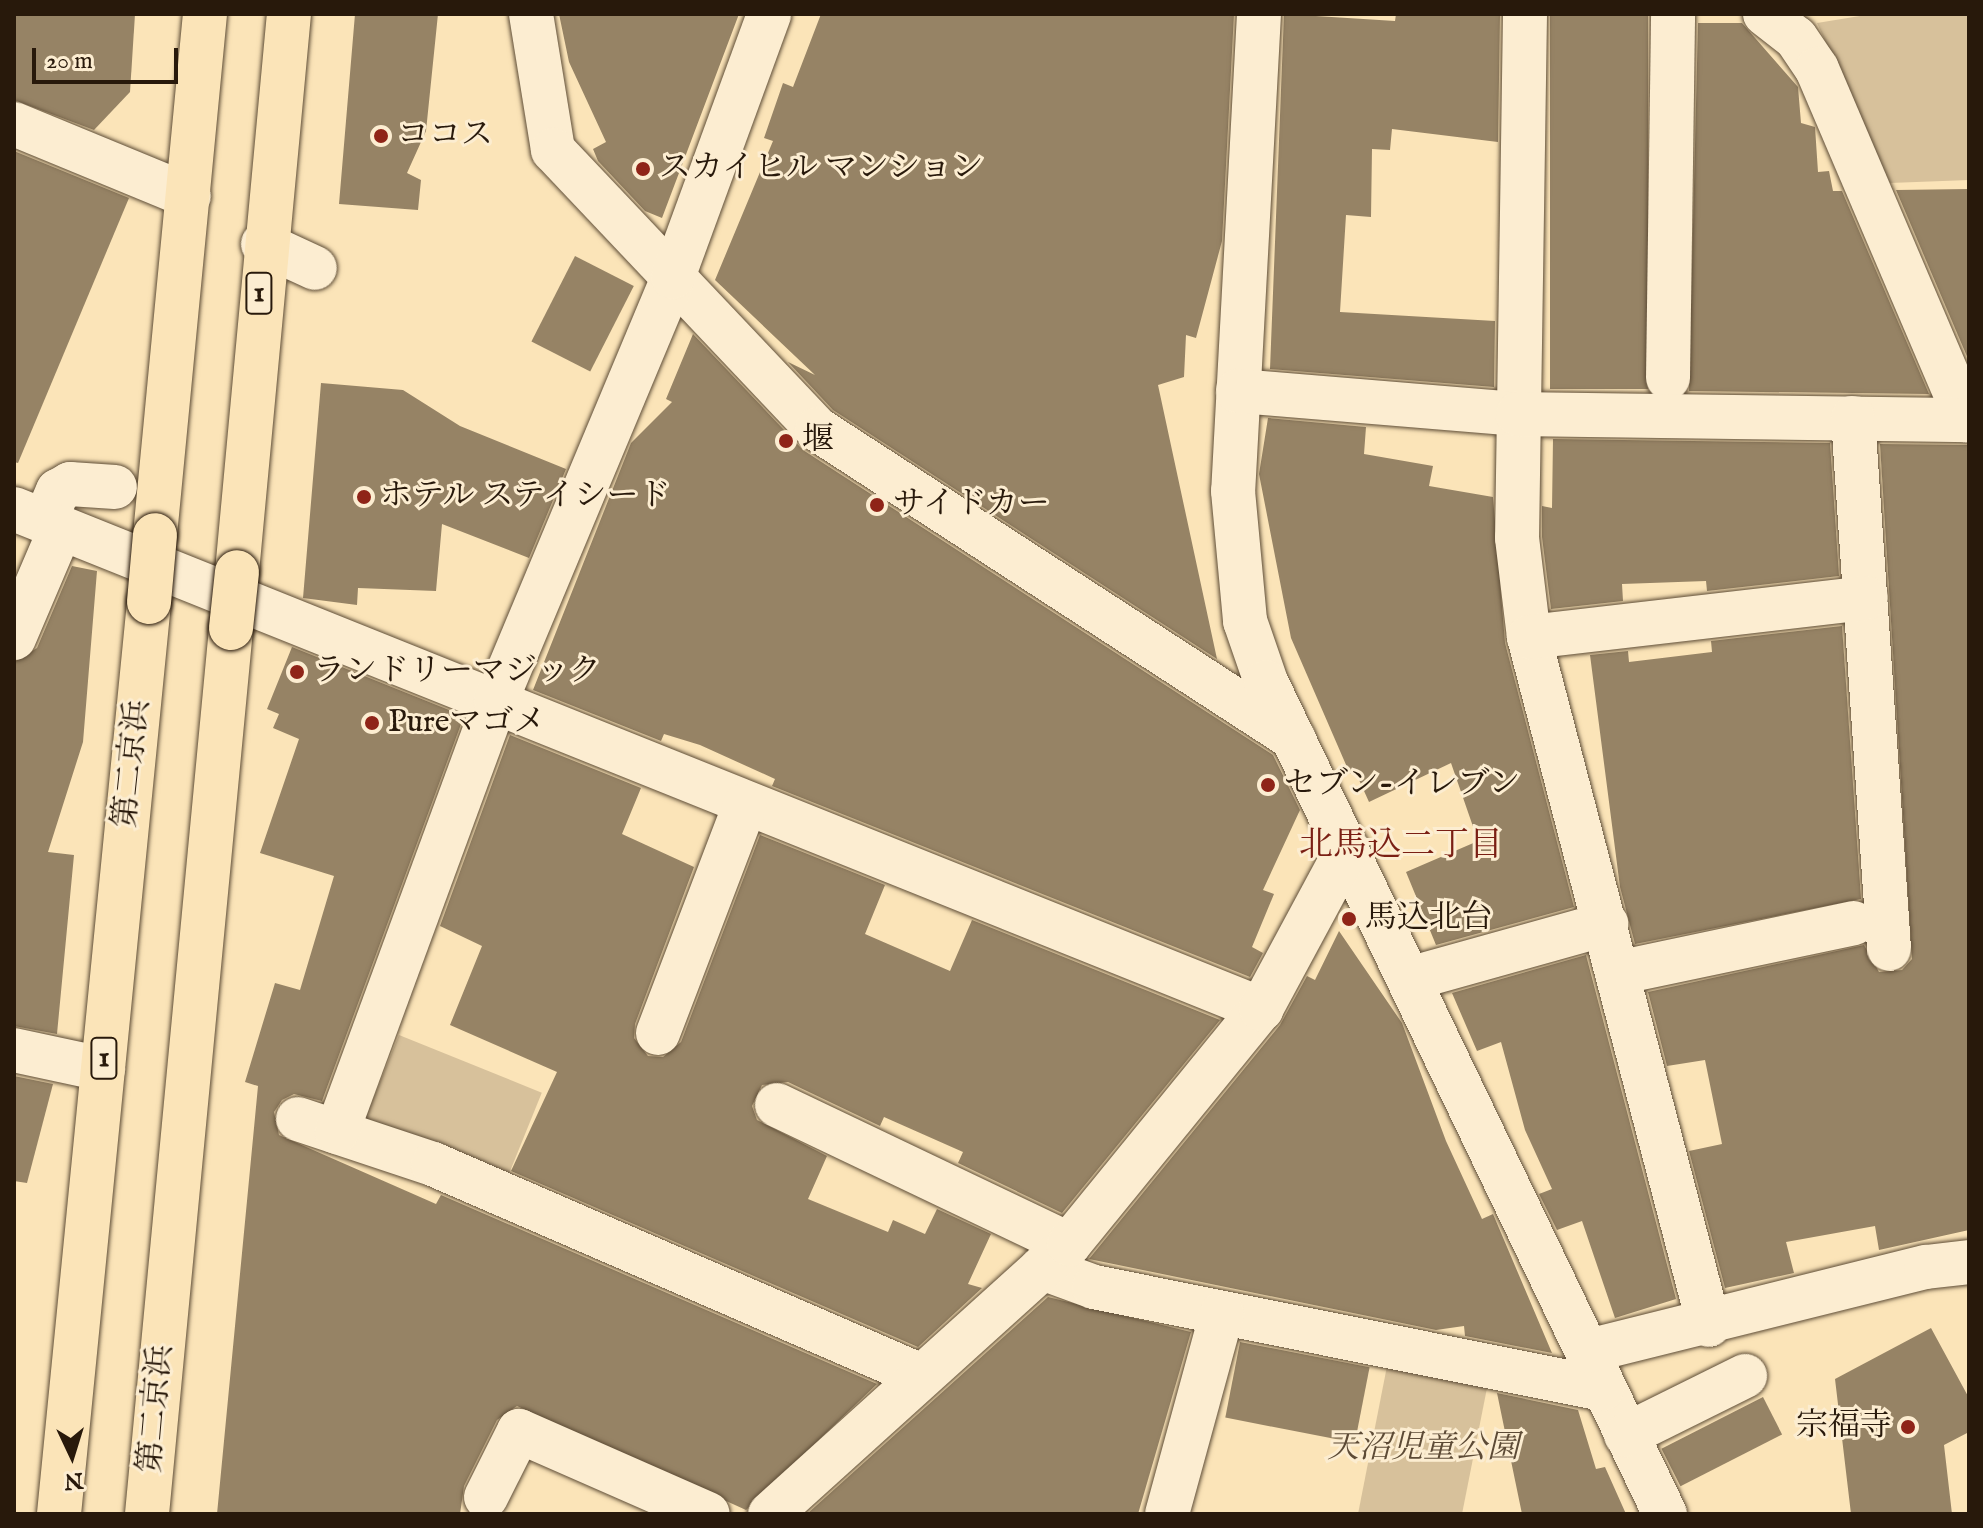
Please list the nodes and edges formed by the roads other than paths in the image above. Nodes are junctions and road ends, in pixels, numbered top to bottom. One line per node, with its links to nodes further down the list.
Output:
1 (205, 14): 10 (highway, 第二京浜 / 1)
2 (289, 14): 11 (highway, 第二京浜 / 1)
3 (531, 14): 13 (street)
4 (769, 14): 13 (street)
5 (1259, 14): 15 (street)
6 (1525, 14): 16 (street)
7 (1673, 14): 14 (street)
8 (1765, 14): 18 (street)
9 (14, 124): 10 (street)
10 (189, 196): 36 (highway, 第二京浜 / 1, bridge)
11 (263, 244): 12 (street); 48 (highway, 第二京浜 / 1, bridge)
12 (315, 268)
13 (673, 277): 24 (street); 25 (street)
14 (1668, 378)
15 (1238, 391): 16 (street); 25 (street)
16 (1518, 414): 17 (street); 22 (street)
17 (1853, 418): 18 (street); 21 (street)
18 (1968, 420)
19 (115, 487): 20 (street)
20 (40, 519): 23 (street); 24 (street)
21 (1866, 598): 22 (street); 30 (street)
22 (1529, 637): 29 (street)
23 (14, 638)
24 (496, 701): 26 (street); 43 (street)
25 (1293, 738): 27 (street)
26 (745, 805): 33 (street); 34 (street)
27 (1347, 849): 32 (street); 33 (street)
28 (1854, 923): 31 (street)
29 (1606, 924): 31 (street); 32 (street)
30 (1889, 949)
31 (1617, 973): 41 (street)
32 (1409, 979): 42 (street)
33 (1261, 1009): 38 (street)
34 (658, 1033)
35 (14, 1050): 36 (street)
36 (103, 1069): 47 (highway, 第二京浜 / 1)
37 (777, 1105): 38 (street)
38 (1055, 1256): 40 (street); 43 (street)
39 (1969, 1262): 41 (street)
40 (1222, 1313): 42 (street); 51 (street)
41 (1709, 1325): 42 (street)
42 (1595, 1370): 45 (street)
43 (917, 1374): 50 (street)
44 (1745, 1376): 45 (street)
45 (1626, 1435): 52 (street)
46 (486, 1497): 49 (street)
47 (59, 1514)
48 (147, 1514)
49 (708, 1514)
50 (770, 1514)
51 (1167, 1514)
52 (1665, 1514)

